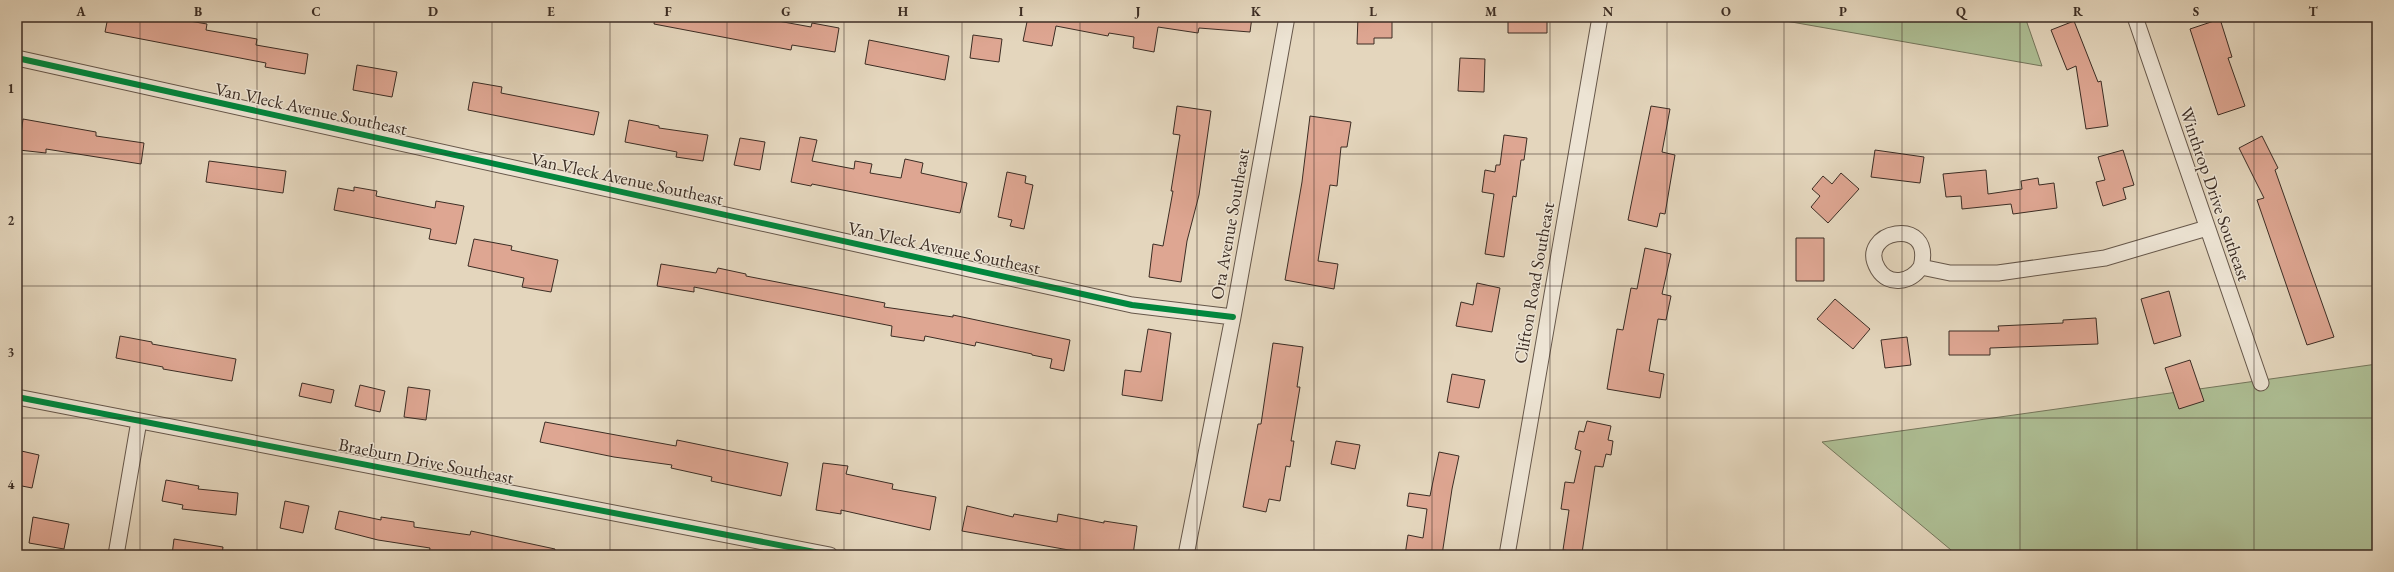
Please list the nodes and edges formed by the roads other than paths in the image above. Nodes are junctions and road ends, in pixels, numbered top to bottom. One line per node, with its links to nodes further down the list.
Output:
1 (1287, 17): 7 (street, Ora Avenue Southeast)
2 (1600, 17): 14 (street, Clifton Road Southeast)
3 (2134, 17): 5 (street, Winthrop Drive Southeast)
4 (17, 58): 7 (street, Van Vleck Avenue Southeast)
5 (2207, 228): 6 (street); 8 (street, Winthrop Drive Southeast)
6 (1921, 267)
7 (1233, 317): 13 (street, Ora Avenue Southeast)
8 (2261, 383)
9 (17, 397): 10 (street, Braeburn Drive Southeast)
10 (139, 421): 11 (street); 12 (street, Braeburn Drive Southeast)
11 (116, 555)
12 (830, 555)
13 (1186, 555)
14 (1506, 555)

